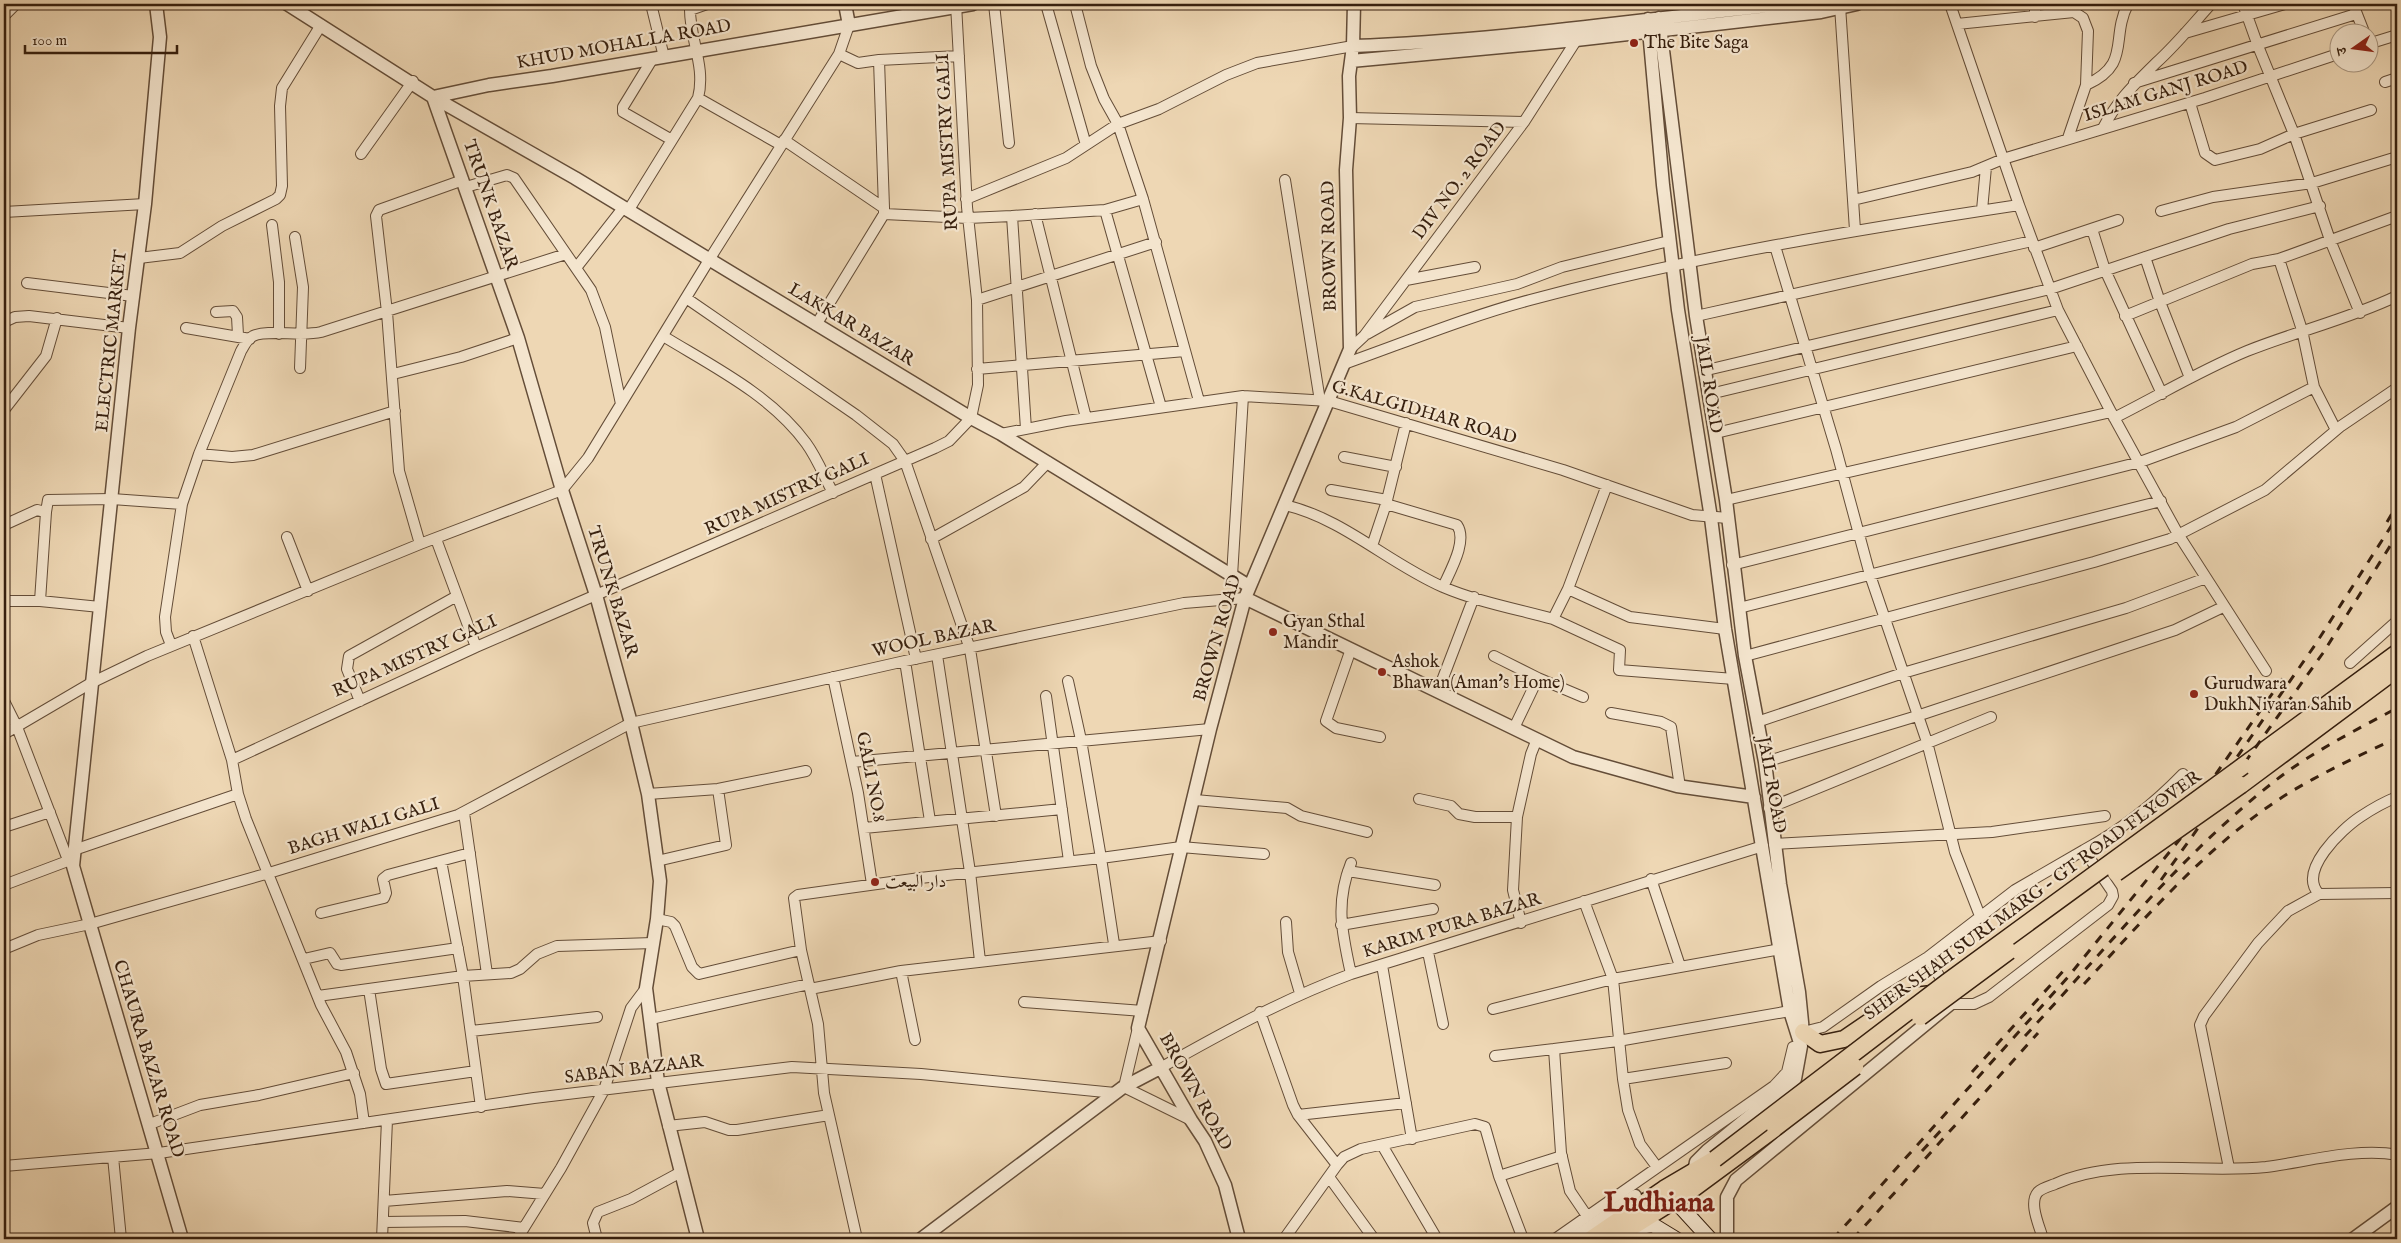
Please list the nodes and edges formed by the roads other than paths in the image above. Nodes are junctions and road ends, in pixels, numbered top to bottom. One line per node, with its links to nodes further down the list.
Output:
1 (16, 4): 26 (street)
2 (156, 4): 80 (street, ELECTRIC MARKET)
3 (651, 4): 44 (street)
4 (707, 4): 41 (street)
5 (845, 4): 33 (street)
6 (973, 4): 21 (street, KHUD MOHALLA ROAD)
7 (994, 4): 66 (street)
8 (1046, 4): 67 (street)
9 (1075, 4): 60 (street)
10 (1354, 4): 39 (street, BROWN ROAD)
11 (1788, 4): 30 (street)
12 (1856, 4): 22 (street)
13 (1950, 4): 31 (street)
14 (2035, 4): 28 (street)
15 (2128, 4): 53 (street)
16 (2211, 4): 35 (street)
17 (2243, 4): 27 (street)
18 (2285, 4): 27 (street)
19 (2352, 4): 25 (street)
20 (292, 5): 32 (street)
21 (956, 5): 23 (street, KHUD MOHALLA ROAD); 43 (street, RUPA MISTRY GALI)
22 (1836, 5): 30 (street); 79 (street)
23 (922, 8): 33 (street, KHUD MOHALLA ROAD)
24 (2074, 8): 28 (street); 53 (street)
25 (2356, 14): 29 (street); 40 (street)
26 (4, 16)
27 (2248, 16): 35 (street); 40 (street)
28 (2035, 17): 31 (street)
29 (2360, 22)
30 (1654, 24): 34 (street); 37 (street); 73 (street, JAIL ROAD); 76 (street, JAIL ROAD)
31 (1957, 24): 70 (street)
32 (321, 25): 50 (street); 106 (street)
33 (849, 25): 41 (street, KHUD MOHALLA ROAD); 42 (street)
34 (1588, 26): 37 (street, DIV NO. 2 ROAD); 39 (street)
35 (2185, 33): 52 (street)
36 (2397, 35): 38 (street)
37 (1576, 40): 47 (street); 59 (street, DIV NO. 2 ROAD)
38 (2378, 41)
39 (1353, 46): 47 (street, BROWN ROAD); 60 (street)
40 (2258, 46): 48 (street); 52 (street)
41 (698, 52): 44 (street, KHUD MOHALLA ROAD); 55 (street)
42 (839, 54): 46 (street); 65 (street)
43 (959, 56): 46 (street); 77 (street, RUPA MISTRY GALI)
44 (659, 57): 54 (street, KHUD MOHALLA ROAD); 64 (street)
45 (2328, 57): 48 (street, ISLAM GANJ ROAD)
46 (879, 60): 86 (street)
47 (1351, 61): 58 (street, BROWN ROAD)
48 (2270, 77): 56 (street, ISLAM GANJ ROAD); 62 (street)
49 (2397, 78): 51 (street)
50 (413, 82): 54 (street); 68 (street)
51 (2385, 82)
52 (2134, 83): 61 (street)
53 (2086, 85): 63 (street)
54 (433, 97): 75 (street, TRUNK BAZAR); 83 (street, LAKKAR BAZAR)
55 (698, 98): 64 (street); 65 (street)
56 (2190, 102): 61 (street, ISLAM GANJ ROAD); 62 (street)
57 (2372, 110): 62 (street)
58 (1350, 118): 59 (street); 147 (street, BROWN ROAD)
59 (1524, 122): 116 (street, DIV NO. 2 ROAD)
60 (1118, 124): 67 (street); 78 (street)
61 (2103, 128): 63 (street, ISLAM GANJ ROAD)
62 (2294, 134): 74 (street)
63 (2068, 138): 70 (street, ISLAM GANJ ROAD)
64 (672, 140): 83 (street)
65 (782, 142): 86 (street); 108 (street)
66 (1009, 143)
67 (1086, 145): 77 (street)
68 (361, 154)
69 (2397, 156): 74 (street)
70 (2002, 159): 71 (street, ISLAM GANJ ROAD); 81 (street)
71 (1986, 166): 79 (street, ISLAM GANJ ROAD); 85 (street)
72 (1285, 180): 164 (street)
73 (1679, 183): 76 (street); 109 (street, JAIL ROAD)
74 (2312, 183): 82 (street); 87 (street)
75 (465, 184): 103 (street); 115 (street, TRUNK BAZAR); 128 (street)
76 (1663, 185): 99 (street, JAIL ROAD)
77 (966, 199): 92 (street, RUPA MISTRY GALI)
78 (1143, 199): 84 (street); 100 (street)
79 (1853, 200): 96 (street)
80 (145, 204): 88 (street); 106 (street, ELECTRIC MARKET)
81 (2018, 205): 85 (street); 101 (street)
82 (2320, 206): 98 (street); 105 (street)
83 (625, 209): 108 (street, LAKKAR BAZAR); 112 (street)
84 (1105, 210): 89 (street); 104 (street)
85 (1982, 210): 96 (street)
86 (884, 211): 92 (street); 134 (street)
87 (2161, 211)
88 (4, 212)
89 (1034, 214): 90 (street); 114 (street)
90 (1012, 216): 92 (street); 118 (street)
91 (2397, 216): 98 (street)
92 (968, 218): 124 (street, RUPA MISTRY GALI)
93 (2118, 220): 95 (street)
94 (272, 226): 138 (street)
95 (2092, 229): 101 (street); 113 (street)
96 (1855, 230): 102 (street)
97 (295, 237): 139 (street)
98 (2330, 240): 107 (street); 129 (street)
99 (1669, 241): 110 (street, JAIL ROAD); 142 (street)
100 (1156, 242): 104 (street); 148 (street)
101 (2033, 244): 119 (street); 121 (street)
102 (1775, 246): 109 (street); 121 (street)
103 (566, 254): 112 (street); 115 (street)
104 (1117, 254): 114 (street); 149 (street)
105 (2145, 257): 113 (street); 125 (street)
106 (138, 258): 120 (street, ELECTRIC MARKET)
107 (2279, 259): 125 (street); 137 (street)
108 (709, 260): 123 (street); 134 (street, LAKKAR BAZAR)
109 (1689, 262): 110 (street); 130 (street, JAIL ROAD)
110 (1672, 265): 151 (street); 198 (street, JAIL ROAD)
111 (1475, 267): 116 (street)
112 (576, 268): 166 (street)
113 (2105, 270): 119 (street); 131 (street)
114 (1050, 275): 118 (street); 150 (street)
115 (496, 276): 128 (street); 143 (street, TRUNK BAZAR)
116 (1406, 280): 142 (street, DIV NO. 2 ROAD)
117 (26, 283): 120 (street)
118 (1018, 286): 124 (street); 152 (street)
119 (2050, 289): 126 (street); 146 (street)
120 (133, 296): 135 (street, ELECTRIC MARKET)
121 (1792, 296): 130 (street); 146 (street)
122 (2397, 296): 129 (street)
123 (686, 298): 141 (street); 181 (street)
124 (977, 300): 154 (street, RUPA MISTRY GALI)
125 (2160, 302): 131 (street); 158 (street)
126 (2058, 310): 145 (street); 155 (street)
127 (216, 312): 140 (street)
128 (387, 312): 139 (street); 157 (street)
129 (2360, 313): 137 (street)
130 (1696, 316): 156 (street, JAIL ROAD)
131 (2125, 316): 162 (street)
132 (57, 318): 133 (street); 135 (street); 169 (street)
133 (4, 322)
134 (816, 325): 172 (street, LAKKAR BAZAR)
135 (129, 328): 191 (street, ELECTRIC MARKET)
136 (186, 328): 140 (street)
137 (2302, 330): 158 (street); 159 (street)
138 (279, 334): 139 (street); 144 (street)
139 (301, 335): 153 (street)
140 (238, 336): 144 (street)
141 (663, 336): 166 (street); 190 (street)
142 (1364, 336): 147 (street, DIV NO. 2 ROAD)
143 (518, 338): 157 (street); 188 (street, TRUNK BAZAR)
144 (250, 339): 179 (street)
145 (2077, 346): 168 (street); 171 (street)
146 (1806, 347): 155 (street); 156 (street)
147 (1350, 349): 151 (street, BROWN ROAD)
148 (1185, 351): 149 (street); 165 (street)
149 (1146, 354): 150 (street); 167 (street)
150 (1071, 361): 152 (street); 173 (street)
151 (1344, 364): 164 (street, BROWN ROAD)
152 (1022, 365): 154 (street); 175 (street)
153 (300, 368)
154 (977, 369): 172 (street, RUPA MISTRY GALI)
155 (1812, 369): 161 (street); 168 (street)
156 (1707, 370): 161 (street, JAIL ROAD)
157 (393, 374): 170 (street)
158 (2190, 378): 162 (street)
159 (2314, 387): 176 (street); 183 (street)
160 (2397, 388): 176 (street)
161 (1710, 394): 177 (street, JAIL ROAD)
162 (2162, 394): 171 (street)
163 (1243, 396): 164 (street, G.KALGIDHAR ROAD); 165 (street, G.KALGIDHAR ROAD); 210 (street)
164 (1325, 401): 174 (street, G.KALGIDHAR ROAD); 196 (street, BROWN ROAD)
165 (1199, 402): 167 (street, G.KALGIDHAR ROAD)
166 (621, 404): 188 (street)
167 (1161, 406): 173 (street, G.KALGIDHAR ROAD)
168 (1822, 406): 177 (street); 185 (street)
169 (4, 410)
170 (394, 411): 179 (street); 206 (street)
171 (2113, 415): 183 (street); 185 (street)
172 (971, 418): 178 (street, LAKKAR BAZAR); 181 (street, RUPA MISTRY GALI)
173 (1086, 418): 175 (street, G.KALGIDHAR ROAD)
174 (1406, 423): 184 (street); 187 (street, G.KALGIDHAR ROAD)
175 (1026, 429): 178 (street, G.KALGIDHAR ROAD)
176 (2336, 430): 202 (street)
177 (1716, 433): 192 (street, JAIL ROAD)
178 (1001, 434): 182 (street, LAKKAR BAZAR)
179 (199, 454): 195 (street)
180 (1344, 456): 184 (street)
181 (905, 461): 186 (street, RUPA MISTRY GALI); 205 (street)
182 (1048, 462): 205 (street); 210 (street, LAKKAR BAZAR)
183 (2140, 462): 193 (street); 201 (street)
184 (1396, 467): 194 (street)
185 (1843, 473): 192 (street); 201 (street)
186 (875, 474): 190 (street, RUPA MISTRY GALI); 237 (street)
187 (1606, 485): 198 (street, G.KALGIDHAR ROAD); 213 (street)
188 (562, 490): 204 (street); 216 (street, TRUNK BAZAR)
189 (1331, 490): 194 (street)
190 (833, 493): 216 (street, RUPA MISTRY GALI)
191 (112, 499): 195 (street); 197 (street); 221 (street, ELECTRIC MARKET)
192 (1726, 500): 199 (street, JAIL ROAD)
193 (2161, 501): 202 (street); 209 (street)
194 (1387, 502): 207 (street); 212 (street)
195 (182, 504): 229 (street)
196 (1285, 505): 207 (street); 215 (street, BROWN ROAD)
197 (46, 512): 200 (street); 220 (street)
198 (1711, 518): 199 (street, G.KALGIDHAR ROAD); 227 (street, JAIL ROAD)
199 (1728, 518): 208 (street, JAIL ROAD)
200 (4, 525)
201 (1859, 532): 208 (street); 209 (street)
202 (2178, 534): 211 (street); 225 (street)
203 (287, 537): 214 (street)
204 (436, 539): 206 (street); 217 (street)
205 (931, 540): 231 (street)
206 (420, 544): 214 (street)
207 (1372, 546): 212 (street)
208 (1732, 565): 223 (street, JAIL ROAD)
209 (1870, 574): 223 (street); 225 (street)
210 (1232, 576): 215 (street, LAKKAR BAZAR)
211 (2206, 578): 222 (street); 242 (street)
212 (1444, 587): 218 (street)
213 (1568, 589): 224 (street); 227 (street)
214 (308, 590): 228 (street)
215 (1247, 592): 231 (street, WOOL BAZAR); 232 (street, LAKKAR BAZAR); 259 (street, BROWN ROAD)
216 (596, 595): 230 (street, RUPA MISTRY GALI); 257 (street, TRUNK BAZAR)
217 (457, 596): 230 (street); 252 (street)
218 (1474, 597): 224 (street); 248 (street)
219 (4, 601): 220 (street)
220 (40, 601): 221 (street)
221 (100, 607): 247 (street, ELECTRIC MARKET)
222 (2223, 607): 241 (street); 254 (street)
223 (1738, 608): 236 (street, JAIL ROAD)
224 (1553, 618): 245 (street)
225 (1884, 618): 236 (street); 242 (street)
226 (2397, 621): 239 (street)
227 (1725, 629): 245 (street, JAIL ROAD)
228 (193, 636): 229 (street); 270 (street)
229 (171, 646): 247 (street)
230 (476, 646): 252 (street, RUPA MISTRY GALI)
231 (970, 649): 234 (street, WOOL BAZAR); 267 (street)
232 (1351, 649): 248 (street, LAKKAR BAZAR); 262 (street)
233 (2397, 653): 346 (main road, SHER SHAH SURI MARG - GT ROAD FLYOVER, bridge)
234 (937, 655): 237 (street, WOOL BAZAR); 268 (street)
235 (1494, 656): 244 (street)
236 (1745, 656): 256 (street, JAIL ROAD)
237 (916, 659): 238 (street, WOOL BAZAR)
238 (905, 661): 243 (street, WOOL BAZAR); 269 (street)
239 (2350, 663)
240 (2397, 669): 384 (main road, SHER SHAH SURI MARG - GT ROAD FLYOVER, bridge)
241 (2266, 671)
242 (1903, 673): 254 (street); 256 (street)
243 (833, 677): 257 (street, WOOL BAZAR); 271 (street, GALI NO.8)
244 (1538, 678): 250 (street); 260 (street)
245 (1734, 680): 279 (street, JAIL ROAD)
246 (1068, 681): 263 (street)
247 (91, 683): 258 (street); 301 (street, ELECTRIC MARKET)
248 (1438, 691): 260 (street, LAKKAR BAZAR)
249 (1046, 696): 265 (street)
250 (1583, 697)
251 (4, 701): 258 (street)
252 (360, 701): 270 (street, RUPA MISTRY GALI)
253 (1611, 713): 275 (street)
254 (1917, 716): 266 (street); 272 (street)
255 (1992, 717): 266 (street)
256 (1757, 722): 272 (street, JAIL ROAD)
257 (631, 723): 278 (street, TRUNK BAZAR); 286 (street, BAGH WALI GALI)
258 (17, 727): 261 (street); 285 (street)
259 (1210, 728): 263 (street); 282 (street, BROWN ROAD)
260 (1514, 728): 264 (street, LAKKAR BAZAR)
261 (4, 734)
262 (1380, 737)
263 (1081, 740): 265 (street); 302 (street)
264 (1537, 740): 275 (street, LAKKAR BAZAR); 289 (street)
265 (1052, 742): 267 (street); 284 (street)
266 (1927, 742): 283 (street); 295 (street)
267 (987, 748): 268 (street); 287 (street)
268 (952, 752): 269 (street); 290 (street)
269 (920, 756): 271 (street); 291 (street)
270 (232, 760): 277 (street)
271 (852, 762): 293 (street, GALI NO.8)
272 (1765, 762): 283 (street, JAIL ROAD)
273 (806, 771): 276 (street)
274 (2183, 774): 298 (street)
275 (1680, 787): 279 (street, LAKKAR BAZAR)
276 (718, 788): 278 (street); 304 (street)
277 (238, 794): 301 (street); 307 (street)
278 (648, 794): 304 (street, TRUNK BAZAR)
279 (1754, 797): 296 (street, JAIL ROAD)
280 (2397, 797): 313 (street)
281 (1420, 799): 289 (street)
282 (1194, 800): 294 (street); 297 (street, BROWN ROAD)
283 (1769, 808): 296 (street, JAIL ROAD)
284 (1062, 810): 287 (street); 305 (street)
285 (50, 812): 292 (street); 301 (street)
286 (464, 812): 299 (street); 307 (street, BAGH WALI GALI)
287 (996, 816): 290 (street)
288 (2105, 816): 295 (street, KARIM PURA BAZAR)
289 (1517, 817): 321 (street)
290 (962, 818): 291 (street); 306 (street)
291 (930, 821): 293 (street)
292 (4, 827)
293 (864, 828): 309 (street, GALI NO.8)
294 (1367, 832)
295 (1949, 833): 296 (street, KARIM PURA BAZAR); 318 (street)
296 (1769, 845): 308 (street, KARIM PURA BAZAR); 329 (street, JAIL ROAD); 359 (street, JAIL ROAD)
297 (1181, 847): 300 (street); 302 (street); 324 (street, BROWN ROAD)
298 (2084, 850): 318 (street); 348 (street)
299 (470, 853): 303 (street); 338 (street)
300 (1264, 854)
301 (71, 856): 310 (street); 312 (street, ELECTRIC MARKET)
302 (1101, 858): 305 (street); 326 (street)
303 (441, 861): 317 (street); 327 (street)
304 (657, 861): 319 (street, TRUNK BAZAR)
305 (1069, 861): 306 (street)
306 (970, 872): 309 (street); 334 (street)
307 (269, 873): 322 (street, BAGH WALI GALI); 333 (street)
308 (1651, 879): 315 (street, KARIM PURA BAZAR); 336 (street)
309 (872, 884): 330 (street)
310 (4, 885)
311 (1435, 885): 323 (street)
312 (78, 888): 322 (street, CHAURA BAZAR ROAD)
313 (2319, 894): 314 (street); 392 (street)
314 (2397, 894)
315 (1584, 901): 321 (street, KARIM PURA BAZAR); 341 (street)
316 (1433, 909): 323 (street)
317 (321, 913)
318 (1980, 916): 332 (street)
319 (657, 919): 325 (street, TRUNK BAZAR); 330 (street)
320 (1286, 922): 345 (street)
321 (1522, 923): 331 (street, KARIM PURA BAZAR)
322 (90, 924): 328 (street, BAGH WALI GALI); 380 (street, CHAURA BAZAR ROAD)
323 (1341, 925): 339 (street)
324 (1161, 940): 326 (street); 351 (street, BROWN ROAD)
325 (653, 943): 338 (street); 343 (street, TRUNK BAZAR)
326 (1114, 944): 334 (street)
327 (458, 948): 333 (street); 340 (street)
328 (4, 949)
329 (1781, 949): 336 (street); 353 (street, JAIL ROAD)
330 (801, 950): 342 (street)
331 (1428, 952): 335 (street, KARIM PURA BAZAR); 356 (street)
332 (1928, 957): 348 (street); 359 (street)
333 (304, 959): 347 (street)
334 (980, 961): 337 (street)
335 (1382, 964): 339 (street, KARIM PURA BAZAR); 373 (street)
336 (1680, 966): 341 (street)
337 (901, 971): 342 (street); 360 (street)
338 (487, 974): 340 (street)
339 (1351, 974): 345 (street, KARIM PURA BAZAR)
340 (463, 976): 344 (street); 358 (street)
341 (1613, 979): 350 (street); 361 (street)
342 (809, 987): 355 (street); 366 (street)
343 (646, 988): 355 (street, TRUNK BAZAR); 371 (street)
344 (369, 989): 347 (street); 367 (street)
345 (1300, 993): 352 (street, KARIM PURA BAZAR)
346 (1932, 994): 359 (main road); 394 (main road, SHER SHAH SURI MARG - GT ROAD FLYOVER, bridge)
347 (318, 996): 368 (street)
348 (1950, 1000): 384 (street)
349 (1024, 1002): 351 (street)
350 (1493, 1009)
351 (1143, 1011): 357 (street, BROWN ROAD)
352 (1260, 1012): 365 (street, KARIM PURA BAZAR); 376 (street)
353 (1790, 1012): 359 (street, JAIL ROAD); 361 (street)
354 (597, 1017): 358 (street)
355 (651, 1019): 370 (street, TRUNK BAZAR)
356 (1443, 1024)
357 (1138, 1028): 365 (street, BROWN ROAD); 372 (street)
358 (471, 1031): 367 (street)
359 (1806, 1039): 391 (street); 394 (street)
360 (915, 1040)
361 (1618, 1041): 362 (street); 369 (street)
362 (1554, 1049): 363 (street); 387 (street)
363 (1495, 1056)
364 (1726, 1062): 369 (street)
365 (1162, 1067): 372 (street); 378 (street, BROWN ROAD)
366 (820, 1068): 370 (street, SABAN BAZAAR); 372 (street, SABAN BAZAAR); 375 (street)
367 (476, 1071): 374 (street)
368 (354, 1074): 379 (street); 380 (street)
369 (1622, 1079): 391 (street)
370 (658, 1082): 371 (street, SABAN BAZAAR); 381 (street, TRUNK BAZAR)
371 (604, 1090): 374 (street, SABAN BAZAAR); 397 (street)
372 (1120, 1090): 378 (street); 414 (street)
373 (1406, 1103): 376 (street); 382 (street)
374 (481, 1106): 377 (street, SABAN BAZAAR)
375 (829, 1115): 381 (street); 413 (street)
376 (1298, 1115): 389 (street)
377 (387, 1120): 379 (street, SABAN BAZAAR); 400 (street)
378 (1191, 1120): 415 (street, BROWN ROAD)
379 (364, 1123): 385 (street, SABAN BAZAAR)
380 (150, 1124): 385 (street, CHAURA BAZAR ROAD)
381 (668, 1126): 393 (street, TRUNK BAZAR)
382 (1412, 1139): 383 (street); 395 (street)
383 (1382, 1145): 389 (street); 418 (street)
384 (1760, 1149): 398 (main road, SHER SHAH SURI MARG - GT ROAD FLYOVER); 427 (street)
385 (159, 1153): 388 (street, SABAN BAZAAR); 408 (street, CHAURA BAZAR ROAD)
386 (2397, 1155): 392 (street)
387 (1562, 1156): 395 (street); 403 (street)
388 (113, 1157): 390 (street, SABAN BAZAAR); 407 (street)
389 (1337, 1165): 396 (street)
390 (4, 1166)
391 (1657, 1167): 403 (street)
392 (2230, 1168): 428 (street)
393 (681, 1172): 411 (street); 412 (street, TRUNK BAZAR)
394 (1694, 1172): 398 (main road, SHER SHAH SURI MARG - GT ROAD FLYOVER)
395 (1498, 1176): 419 (street)
396 (1329, 1177): 416 (street); 417 (street)
397 (545, 1194): 400 (street); 405 (street)
398 (1669, 1194): 399 (main road); 402 (main road); 422 (main road); 426 (main road)
399 (1635, 1196): 421 (street)
400 (384, 1201): 404 (street)
401 (2397, 1207): 429 (street)
402 (1656, 1211): 406 (main road); 425 (main road)
403 (1587, 1216): 420 (street)
404 (383, 1222): 405 (street); 409 (street)
405 (524, 1228): 410 (street)
406 (1626, 1234): 423 (main road); 424 (main road)
407 (121, 1239)
408 (182, 1239)
409 (382, 1239)
410 (517, 1239)
411 (597, 1239)
412 (698, 1239)
413 (857, 1239)
414 (921, 1239)
415 (1239, 1239)
416 (1284, 1239)
417 (1374, 1239)
418 (1437, 1239)
419 (1523, 1239)
420 (1555, 1239)
421 (1574, 1239)
422 (1591, 1239)
423 (1613, 1239)
424 (1676, 1239)
425 (1685, 1239)
426 (1710, 1239)
427 (1727, 1239)
428 (2043, 1239)
429 (2353, 1239)

